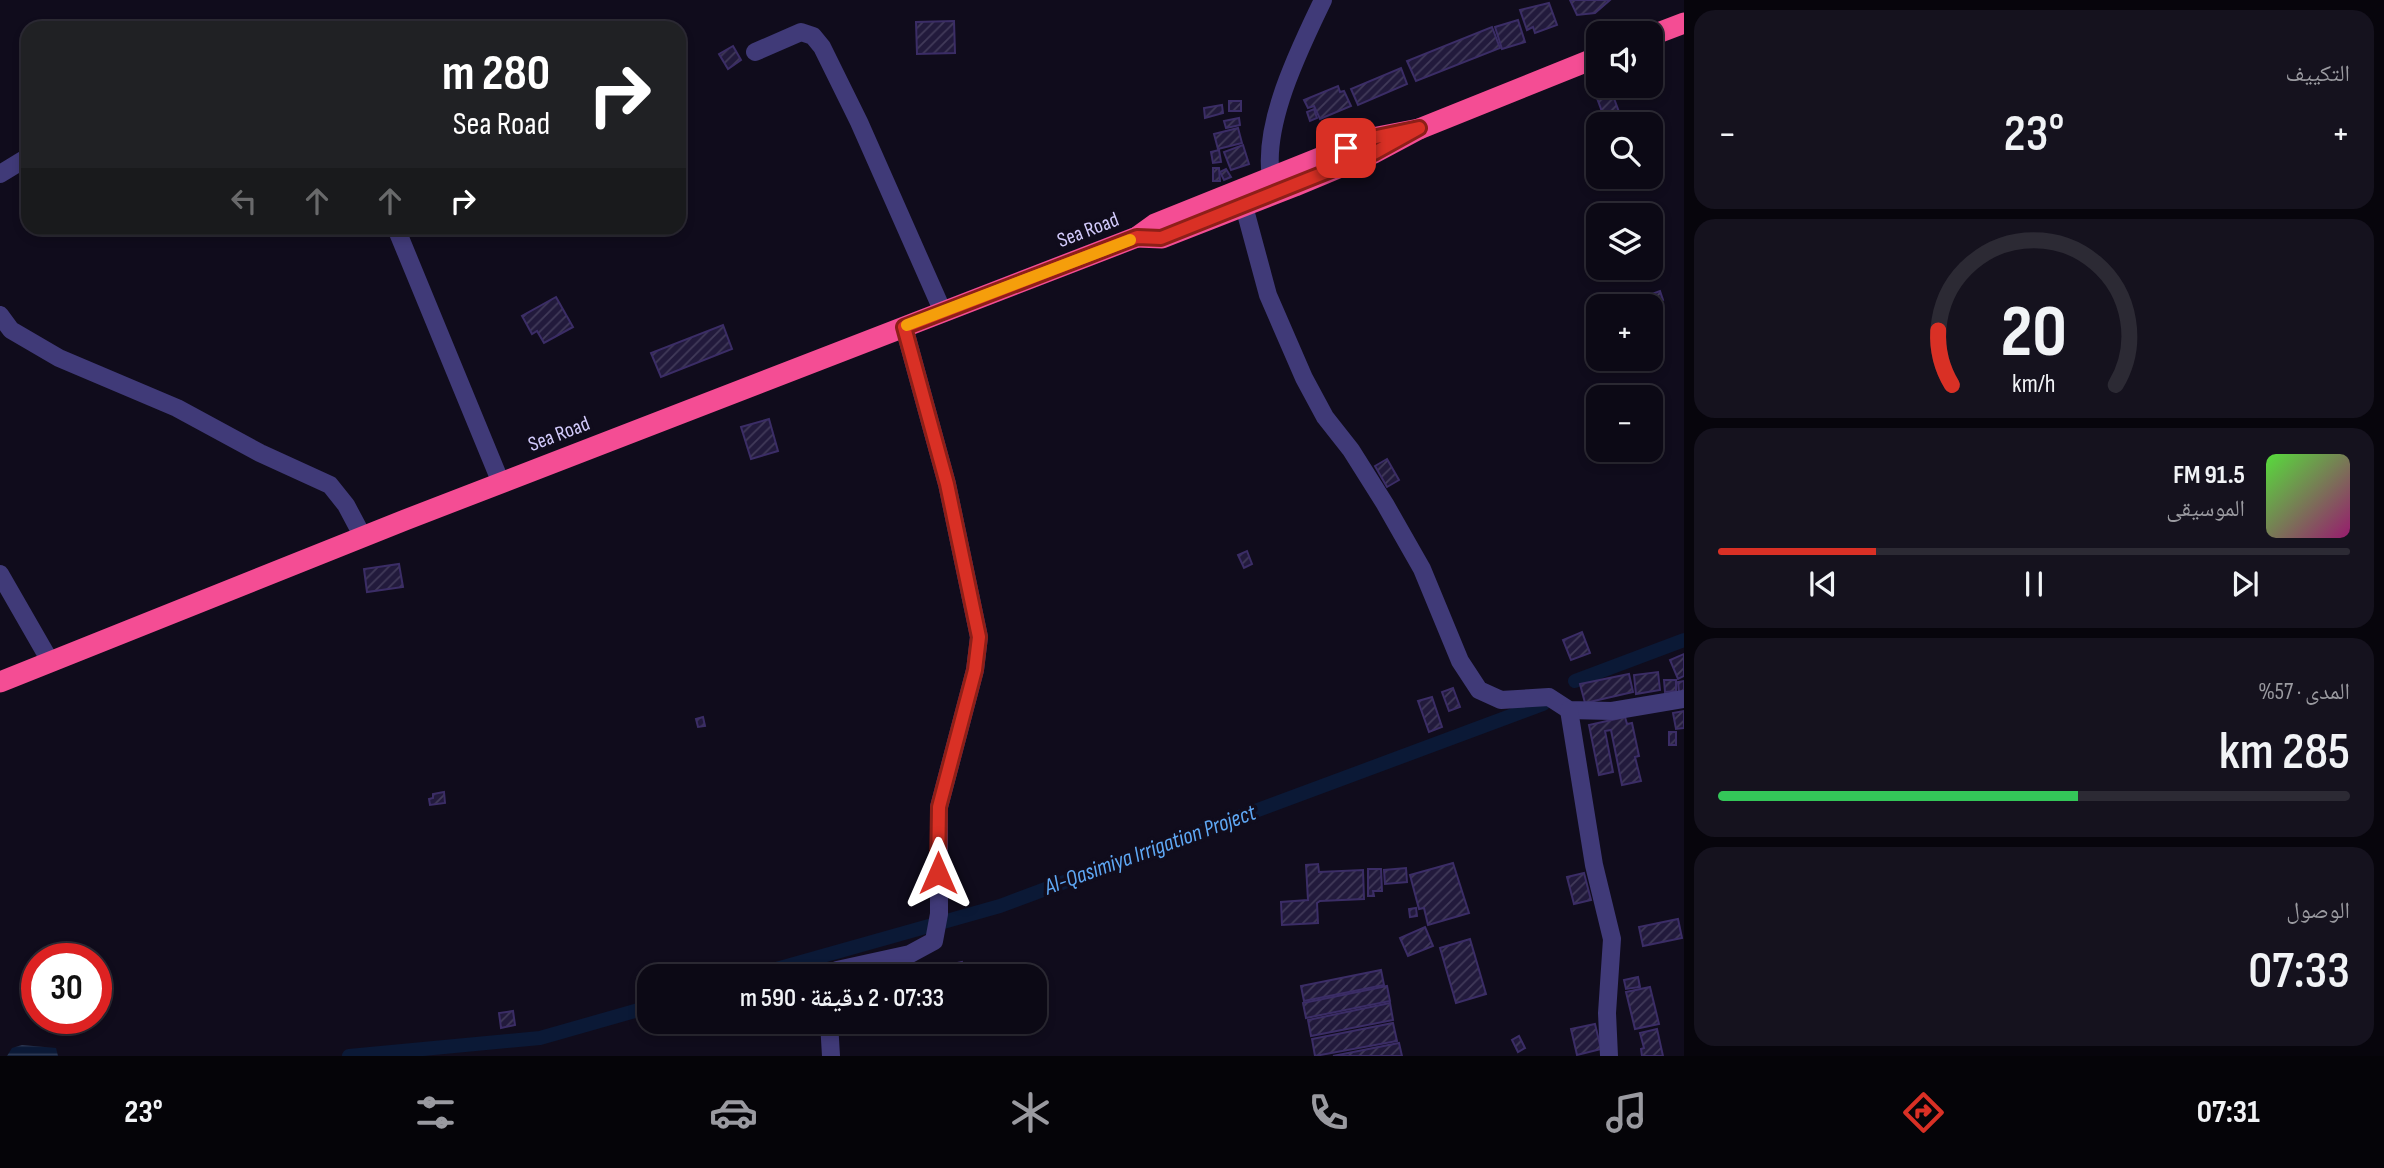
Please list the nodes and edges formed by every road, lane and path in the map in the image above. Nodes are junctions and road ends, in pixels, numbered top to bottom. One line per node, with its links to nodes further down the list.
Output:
1 (1323, 0): 8 (street)
2 (1684, 23): 3 (highway)
3 (1663, 31)
4 (755, 52): 11 (street)
5 (1586, 62): 8 (highway, Sea Road)
6 (21, 161): 7 (street)
7 (0, 174)
8 (1273, 186): 9 (highway, Sea Road)
9 (1241, 198): 11 (highway, Sea Road); 20 (street)
10 (399, 235): 14 (street)
11 (943, 312): 13 (highway, Sea Road)
12 (0, 315): 15 (street)
13 (904, 327): 14 (highway, Sea Road); 21 (street)
14 (501, 482): 15 (highway, Sea Road)
15 (363, 537): 17 (highway, Sea Road)
16 (0, 574): 17 (street)
17 (50, 661): 18 (highway, Sea Road)
18 (0, 682)
19 (1684, 699): 20 (street)
20 (1569, 710): 24 (street)
21 (866, 964)
22 (830, 1034): 23 (street)
23 (831, 1056)
24 (1609, 1056)

